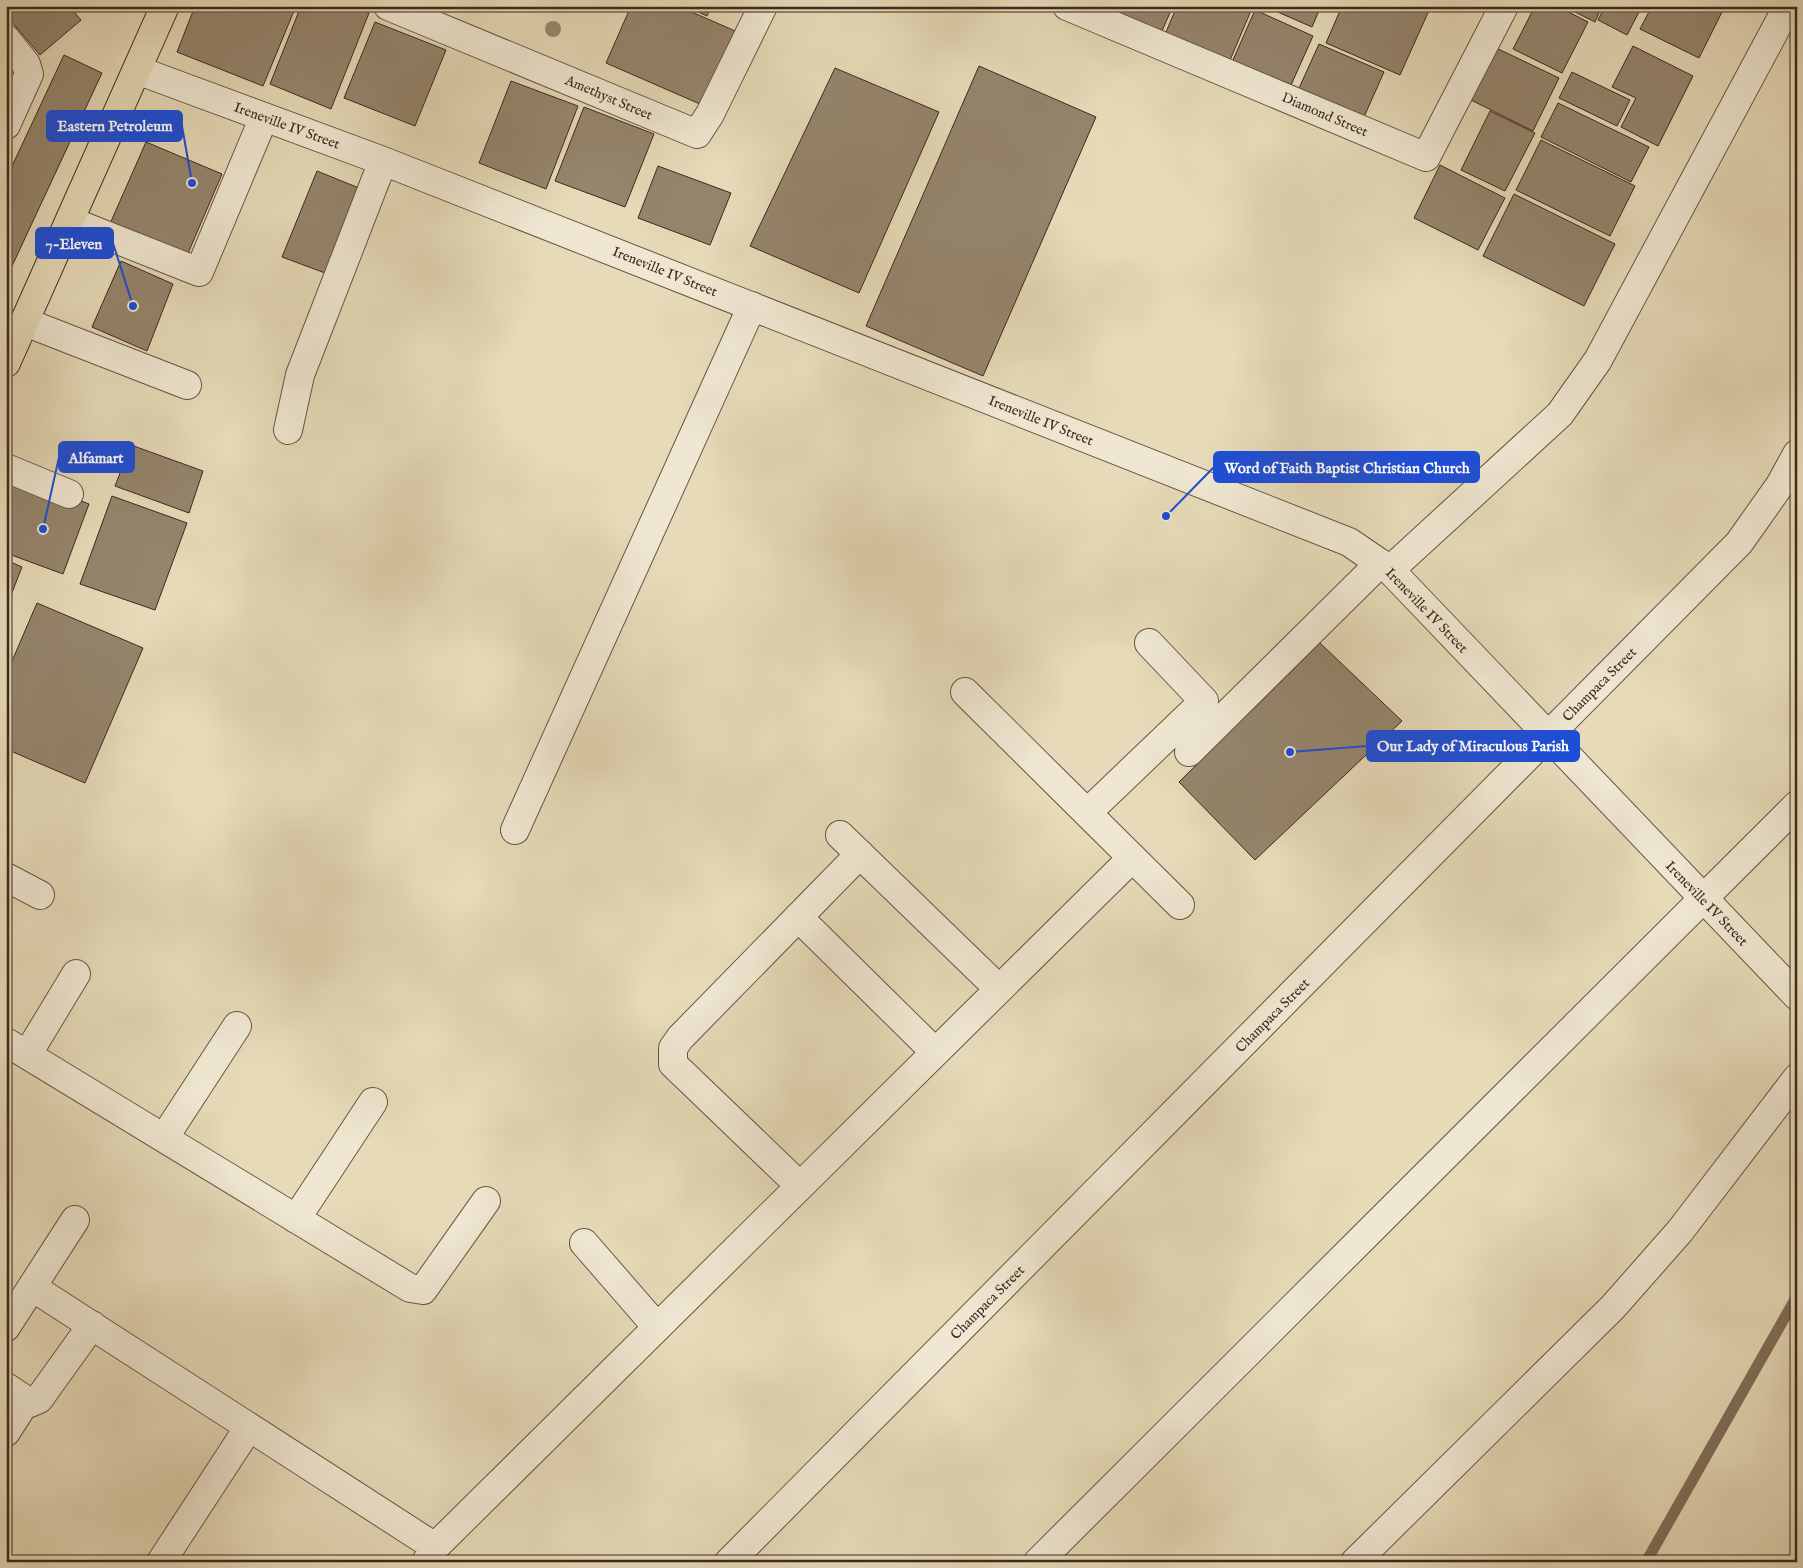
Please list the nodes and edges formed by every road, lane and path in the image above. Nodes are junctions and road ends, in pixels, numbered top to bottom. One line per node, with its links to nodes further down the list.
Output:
1 (165, 6): 8 (main road)
2 (763, 6): 6 (street, Amethyst Street)
3 (1067, 6): 4 (street, Diamond Street)
4 (1504, 6)
5 (1788, 6): 21 (street)
6 (400, 8)
7 (6, 39): 10 (street)
8 (137, 70): 9 (street, Ireneville IV Street); 12 (main road)
9 (264, 117): 11 (street, Ireneville IV Street); 12 (street)
10 (6, 125)
11 (383, 161): 13 (street, Ireneville IV Street); 17 (street)
12 (70, 221): 14 (main road)
13 (752, 306): 21 (street, Ireneville IV Street); 28 (street)
14 (25, 322): 15 (main road); 16 (street)
15 (6, 363)
16 (188, 385)
17 (288, 430)
18 (1797, 454): 24 (street, Champaca Street)
19 (6, 468): 20 (street)
20 (69, 494)
21 (1385, 567): 24 (street, Ireneville IV Street); 25 (street)
22 (1149, 643): 27 (street)
23 (965, 692): 27 (street)
24 (1548, 736): 34 (street, Ireneville IV Street); 60 (street, Champaca Street)
25 (1188, 752)
26 (1797, 805): 34 (street)
27 (1086, 813): 31 (street)
28 (516, 830)
29 (840, 835): 30 (street)
30 (860, 854): 36 (street); 38 (street)
31 (1132, 858): 35 (street); 38 (street)
32 (6, 877): 33 (street)
33 (40, 894)
34 (1703, 899): 39 (street, Ireneville IV Street); 61 (street)
35 (1180, 905)
36 (798, 917): 42 (street); 46 (street)
37 (76, 974): 41 (street)
38 (999, 988): 42 (street)
39 (1797, 996)
40 (237, 1026): 45 (street)
41 (17, 1049): 45 (street)
42 (934, 1052): 46 (street)
43 (1797, 1078): 62 (street)
44 (373, 1102): 48 (street)
45 (164, 1138): 48 (street)
46 (800, 1186): 54 (street)
47 (486, 1201): 48 (street)
48 (296, 1219)
49 (75, 1220): 51 (street)
50 (584, 1243): 54 (street)
51 (32, 1287): 52 (street); 53 (street)
52 (92, 1325): 55 (street); 56 (street)
53 (6, 1327)
54 (658, 1327): 58 (street)
55 (16, 1394): 57 (street)
56 (249, 1427): 58 (street); 59 (street)
57 (6, 1432)
58 (431, 1554)
59 (161, 1562)
60 (729, 1562)
61 (1038, 1562)
62 (1355, 1562)

